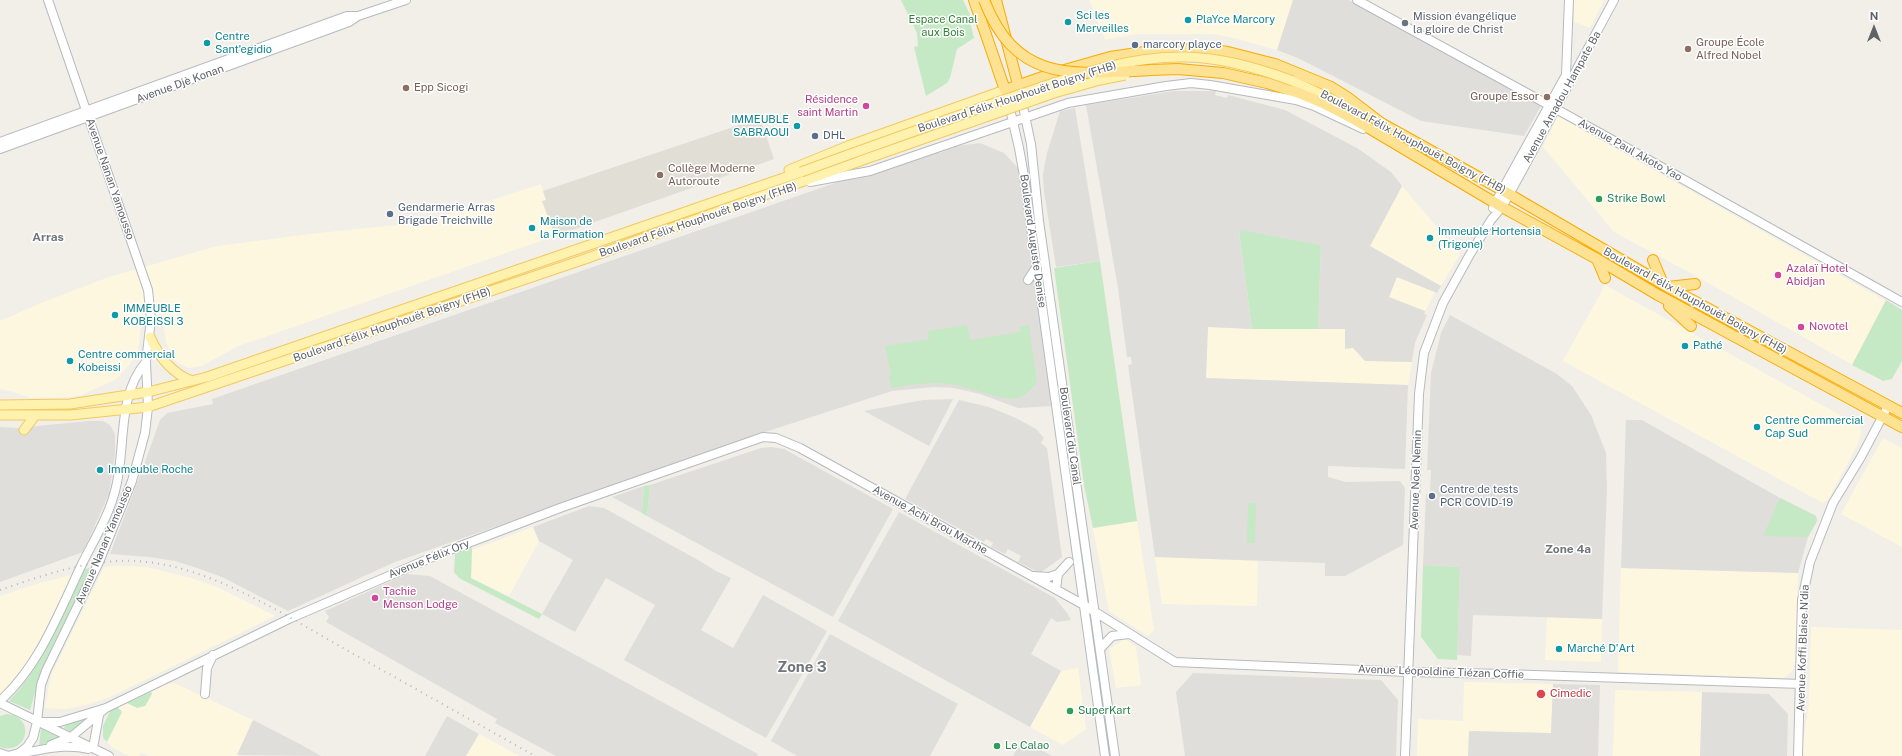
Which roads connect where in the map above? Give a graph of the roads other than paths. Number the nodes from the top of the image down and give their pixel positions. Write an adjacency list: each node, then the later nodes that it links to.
1 (48, 0): 13 (street, Avenue Nanan Yamousso)
2 (406, 0): 13 (street, Avenue Djè Konan)
3 (974, 0): 11 (highway, Boulevard Auguste Denise)
4 (984, 0): 9 (highway, bridge)
5 (996, 0): 10 (highway)
6 (1357, 0): 12 (street, Avenue Paul Akoto Yao)
7 (1569, 0): 12 (street, Avenue Amadou Hampate Ba)
8 (1614, 0): 12 (street, Avenue Amadou Hampate Ba)
9 (1151, 70): 18 (highway, Boulevard Félix Houphouët Boigny (FHB)); 20 (main road, bridge)
10 (1018, 85): 11 (highway, Boulevard Félix Houphouët Boigny (FHB)); 14 (street, Boulevard du Canal); 16 (highway, Boulevard Félix Houphouët Boigny (FHB))
11 (1005, 90): 15 (street, Boulevard Auguste Denise); 22 (main road, Boulevard Félix Houphouët Boigny (FHB))
12 (1553, 107): 21 (street, Avenue Amadou Hampate Ba); 32 (street, Avenue Paul Akoto Yao)
13 (88, 115): 17 (street, Avenue Djè Konan); 19 (street, Avenue Djè Konan); 34 (street, Avenue Nanan Yamousso)
14 (1026, 117): 15 (street, Boulevard Félix Houphouët Boigny (FHB)); 18 (street, Boulevard Félix Houphouët Boigny (FHB)); 56 (street, Boulevard du Canal)
15 (1013, 121): 20 (street, Boulevard Félix Houphouët Boigny (FHB)); 26 (street, Boulevard Auguste Denise)
16 (1381, 123): 21 (highway, Boulevard Félix Houphouët Boigny (FHB)); 22 (main road, Boulevard Félix Houphouët Boigny (FHB), bridge)
17 (0, 142)
18 (1396, 145): 23 (highway, Boulevard Félix Houphouët Boigny (FHB))
19 (0, 149)
20 (794, 185): 41 (main road, Boulevard Félix Houphouët Boigny (FHB))
21 (1505, 192): 23 (street, Avenue Noel Nemin); 30 (highway, Boulevard Félix Houphouët Boigny (FHB))
22 (726, 197): 36 (main road, Boulevard Félix Houphouët Boigny (FHB))
23 (1498, 205): 24 (highway, Boulevard Félix Houphouët Boigny (FHB)); 60 (street, Avenue Noel Nemin)
24 (1597, 259): 27 (highway); 31 (highway, Boulevard Félix Houphouët Boigny (FHB))
25 (1653, 260): 30 (highway)
26 (1037, 266): 28 (street); 50 (street, Boulevard Auguste Denise)
27 (1605, 278)
28 (1028, 280)
29 (1695, 284): 30 (highway)
30 (1666, 286): 40 (highway, Boulevard Félix Houphouët Boigny (FHB))
31 (1658, 295): 33 (highway); 46 (highway, Boulevard Félix Houphouët Boigny (FHB))
32 (1902, 302)
33 (1691, 326)
34 (150, 337): 35 (street, Avenue Nanan Yamousso); 36 (main road)
35 (146, 362): 37 (street, Avenue Nanan Yamousso); 38 (street, Avenue Nanan Yamousso)
36 (192, 380): 37 (main road, Boulevard Félix Houphouët Boigny (FHB))
37 (148, 392): 38 (main road, Boulevard Félix Houphouët Boigny (FHB)); 41 (street, Avenue Nanan Yamousso)
38 (129, 394): 39 (main road, Boulevard Félix Houphouët Boigny (FHB)); 42 (street, Avenue Nanan Yamousso)
39 (0, 405)
40 (1888, 406): 43 (highway, Boulevard Félix Houphouët Boigny (FHB)); 46 (street, Avenue Koffi Blaise N'dia)
41 (148, 407): 42 (main road, Boulevard Félix Houphouët Boigny (FHB)); 66 (street, Avenue Nanan Yamousso)
42 (126, 410): 45 (main road, Boulevard Félix Houphouët Boigny (FHB)); 63 (street, Avenue Nanan Yamousso)
43 (1902, 413)
44 (0, 415): 45 (main road, Boulevard Félix Houphouët Boigny (FHB))
45 (34, 416): 48 (main road)
46 (1882, 416): 47 (highway, Boulevard Félix Houphouët Boigny (FHB)); 61 (street, Avenue Koffi Blaise N'dia)
47 (1902, 427)
48 (24, 430)
49 (763, 437): 53 (street, Avenue Achi Brou Marthe); 59 (street, Avenue Félix Ory)
50 (1068, 488): 55 (street, Boulevard du Canal)
51 (1069, 562): 52 (street)
52 (1058, 574): 53 (street); 54 (street)
53 (1032, 576): 54 (street, Avenue Achi Brou Marthe)
54 (1056, 589): 55 (street, Avenue Achi Brou Marthe)
55 (1084, 605): 56 (street, Avenue Achi Brou Marthe); 73 (street, Boulevard du Canal)
56 (1095, 611): 57 (street, Avenue Léopoldine Tiézan Coffie); 58 (street, Boulevard du Canal)
57 (1129, 634): 58 (street); 60 (street, Avenue Léopoldine Tiézan Coffie)
58 (1100, 649): 74 (street, Boulevard du Canal)
59 (214, 654): 62 (street); 64 (street, Avenue Félix Ory)
60 (1408, 672): 61 (street, Avenue Léopoldine Tiézan Coffie); 75 (street, Avenue Noel Nemin)
61 (1801, 684): 76 (street, Avenue Koffi Blaise N'dia)
62 (206, 694)
63 (0, 702): 66 (street)
64 (106, 708): 65 (street, Avenue Félix Ory); 66 (street, Avenue Félix Ory)
65 (99, 715): 67 (street, Avenue Félix Ory); 69 (street)
66 (37, 722): 67 (street); 71 (street, Avenue Nanan Yamousso)
67 (71, 737): 68 (street, Avenue Félix Ory); 69 (street)
68 (43, 748): 71 (street); 72 (street)
69 (93, 748): 72 (street)
70 (0, 753): 71 (street)
71 (19, 753)
72 (108, 755)
73 (1105, 756)
74 (1115, 756)
75 (1405, 756)
76 (1798, 756)

